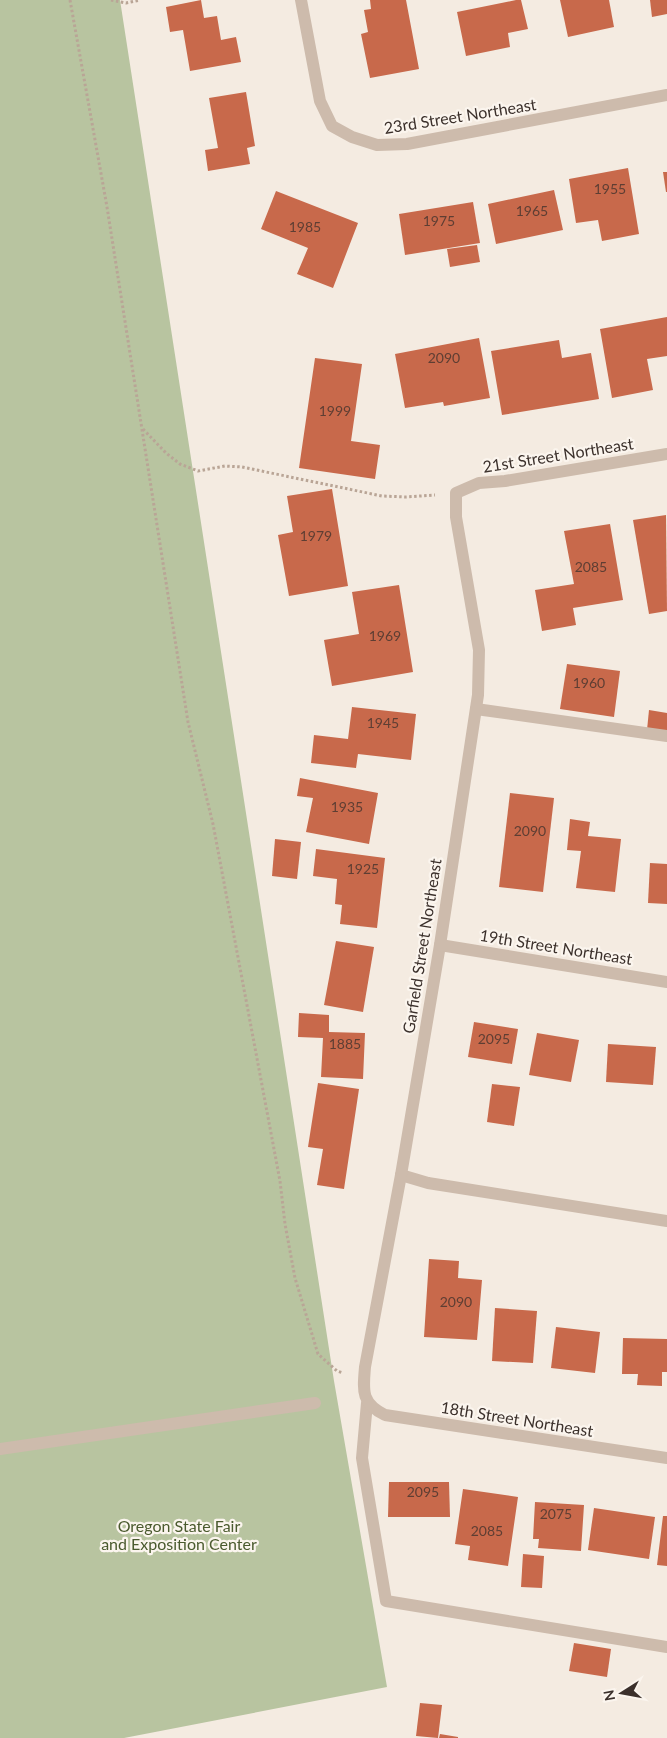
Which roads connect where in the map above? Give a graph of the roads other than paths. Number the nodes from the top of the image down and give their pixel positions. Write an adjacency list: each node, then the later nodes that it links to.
1 (300, 0): 2 (street, 23rd Street Northeast)
2 (667, 95)
3 (667, 454): 4 (street, 21st Street Northeast)
4 (456, 493): 5 (street, Garfield Street Northeast)
5 (476, 709): 6 (street); 7 (street, Garfield Street Northeast)
6 (667, 736)
7 (440, 945): 8 (street, 19th Street Northeast); 9 (street, Garfield Street Northeast)
8 (667, 982)
9 (401, 1175): 10 (street); 12 (street, Garfield Street Northeast)
10 (667, 1221)
11 (315, 1403): 13 (street)
12 (367, 1403): 14 (street, 18th Street Northeast); 15 (street, Garfield Street Northeast)
13 (0, 1449)
14 (667, 1458)
15 (667, 1647)

